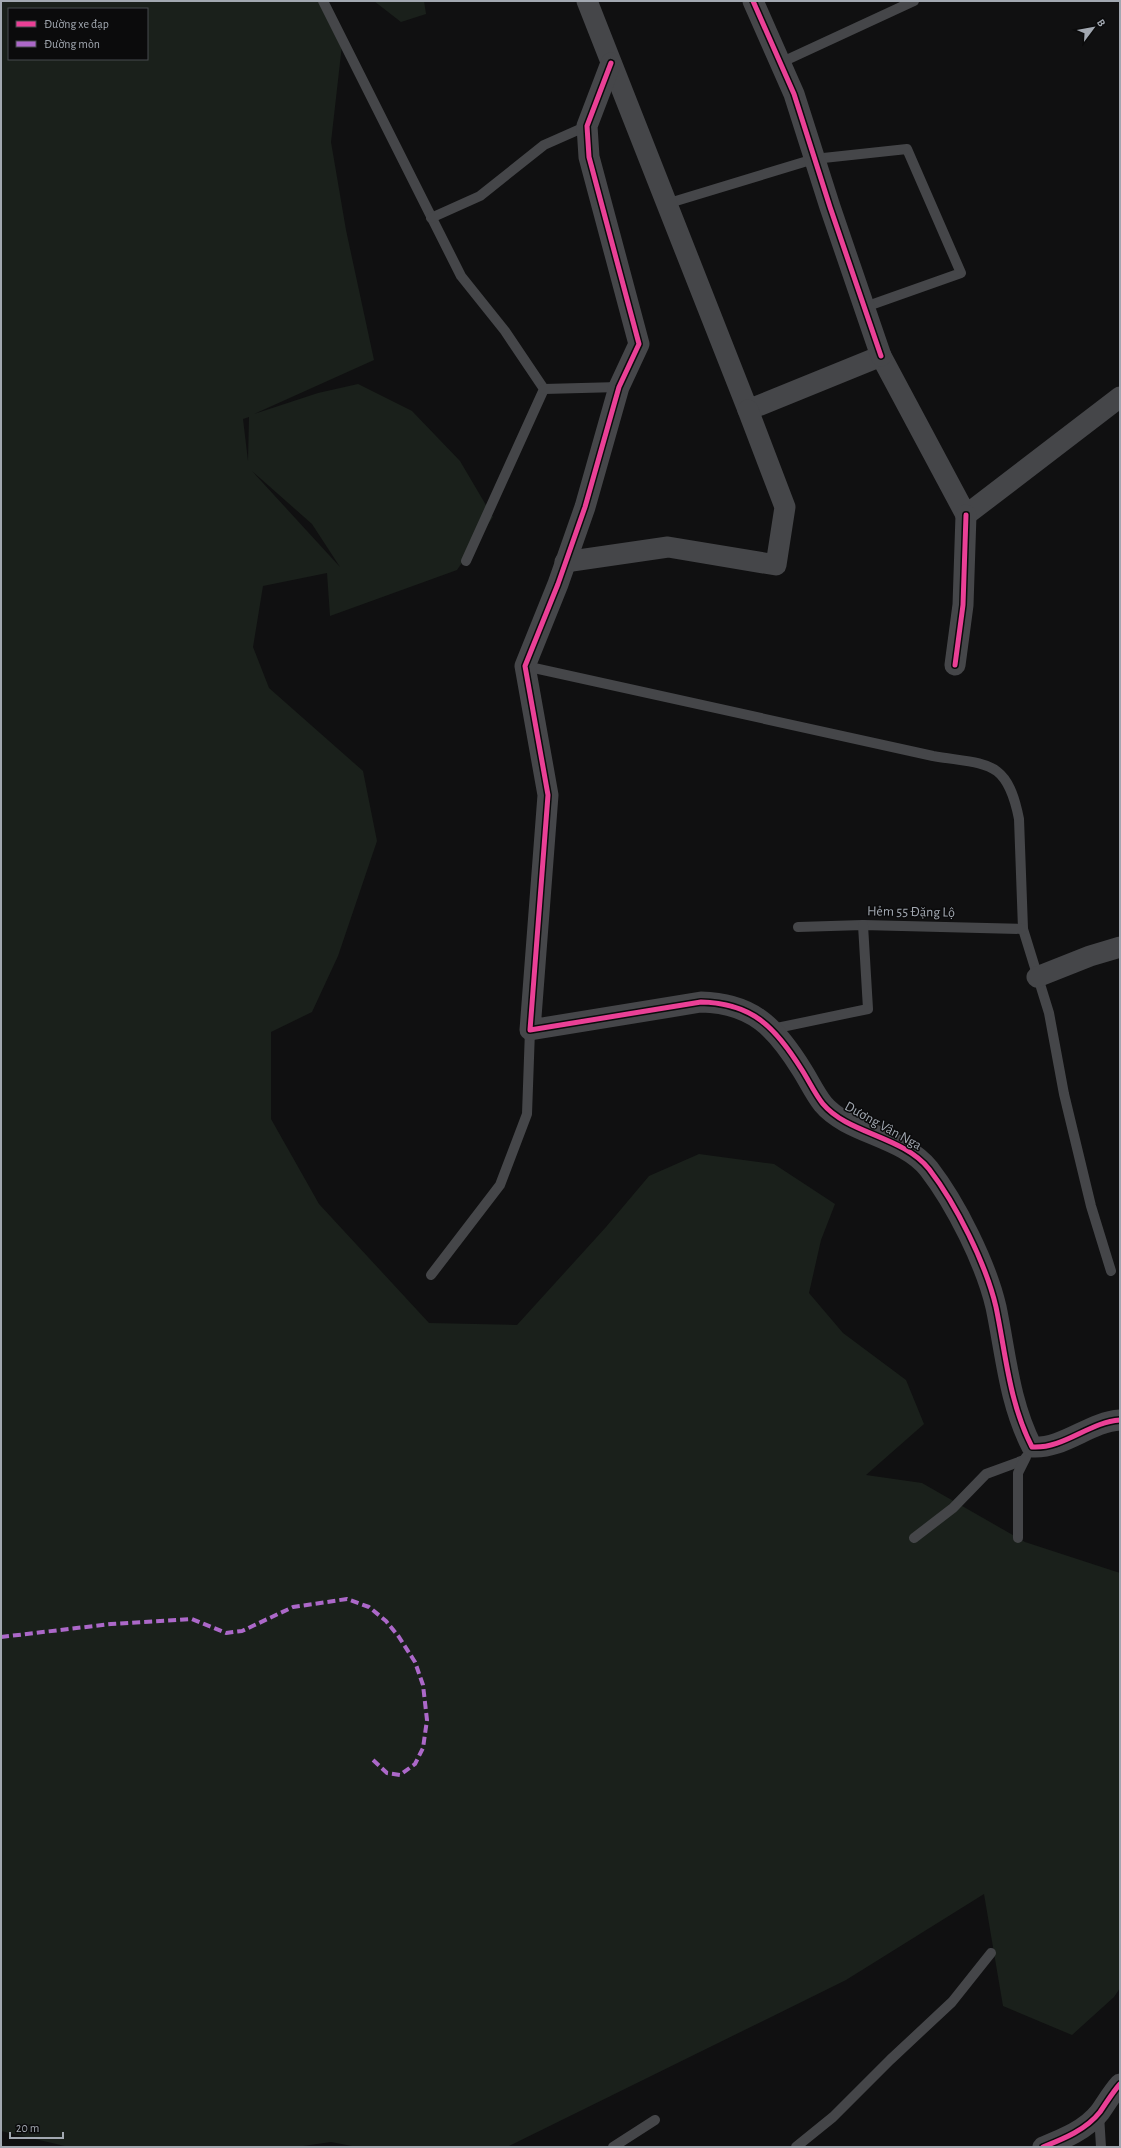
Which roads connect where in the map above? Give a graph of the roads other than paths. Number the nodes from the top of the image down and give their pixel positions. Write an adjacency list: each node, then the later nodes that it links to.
1 (323, 1): 10 (lane)
2 (587, 1): 5 (street)
3 (753, 1): 6 (street)
4 (914, 1): 6 (lane)
5 (611, 63): 7 (street); 9 (street)
6 (780, 63): 8 (street)
7 (587, 126): 10 (lane); 13 (street)
8 (814, 159): 9 (lane); 11 (street); 11 (lane)
9 (666, 204): 16 (street)
10 (432, 218): 14 (lane)
11 (865, 307): 12 (street)
12 (882, 356): 16 (street); 17 (street)
13 (619, 387): 14 (lane); 19 (street)
14 (544, 389): 18 (lane)
15 (1120, 397): 17 (street)
16 (748, 410): 19 (street)
17 (966, 515): 20 (street)
18 (466, 561)
19 (565, 562): 21 (street)
20 (954, 665)
21 (525, 666): 24 (lane); 28 (street)
22 (863, 925): 23 (lane, Hẻm 55 Đặng Lộ); 24 (lane, Hẻm 55 Đặng Lộ); 27 (lane)
23 (798, 927)
24 (1023, 929): 26 (lane)
25 (1120, 947): 26 (street)
26 (1037, 977): 29 (lane)
27 (772, 1029): 28 (street, Dương Vân Nga); 32 (street, Dương Vân Nga)
28 (530, 1030): 30 (lane)
29 (1111, 1271)
30 (431, 1275)
31 (1120, 1420): 32 (street)
32 (1028, 1453): 33 (lane); 34 (lane)
33 (914, 1538)
34 (1018, 1538)
35 (991, 1953): 40 (lane)
36 (1120, 2084): 37 (street)
37 (1099, 2113): 41 (street); 42 (lane)
38 (655, 2120): 39 (lane)
39 (613, 2147)
40 (796, 2147)
41 (1043, 2147)
42 (1101, 2147)

